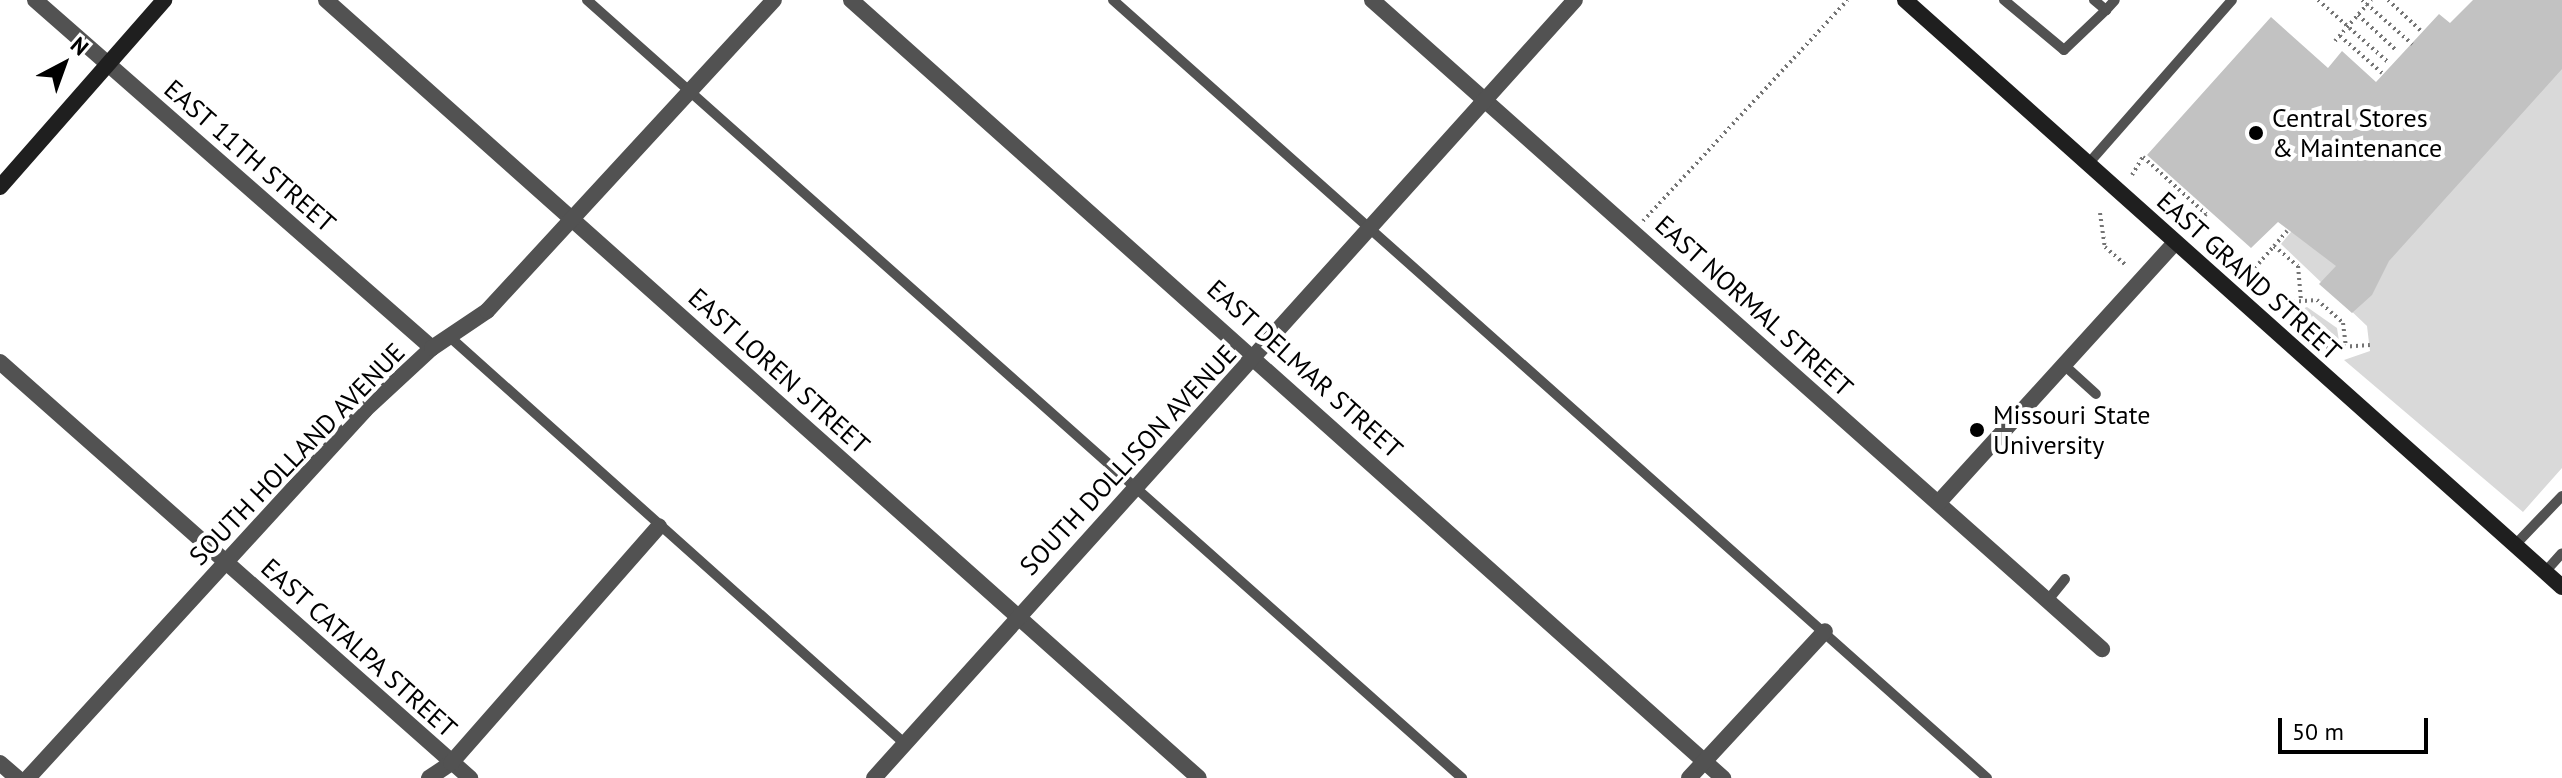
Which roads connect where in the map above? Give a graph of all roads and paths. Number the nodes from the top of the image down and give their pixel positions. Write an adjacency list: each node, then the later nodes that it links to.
1 (35, 0): 28 (street, EAST 11TH STREET)
2 (164, 0): 28 (main road)
3 (326, 0): 37 (street, EAST LOREN STREET)
4 (587, 0): 31 (lane)
5 (774, 0): 31 (street, SOUTH HOLLAND AVENUE)
6 (851, 0): 53 (street, EAST DELMAR STREET)
7 (1113, 0): 38 (lane)
8 (1372, 0): 32 (street, EAST NORMAL STREET)
9 (1575, 0): 32 (street, SOUTH DOLLISON AVENUE)
10 (1848, 0): 40 (path)
11 (1905, 0): 33 (main road, EAST GRAND STREET)
12 (2004, 0): 20 (lane)
13 (2094, 0): 20 (lane)
14 (2115, 0): 20 (lane)
15 (2232, 0): 33 (lane)
16 (2318, 0): 22 (path)
17 (2362, 0): 19 (path)
18 (2388, 0): 23 (path)
19 (2369, 2): 21 (path); 26 (path)
20 (2106, 10)
21 (2358, 15): 22 (path); 27 (path)
22 (2347, 26): 24 (path); 29 (path)
23 (2421, 31)
24 (2340, 36): 25 (path); 30 (path)
25 (2335, 41)
26 (2412, 44)
27 (2397, 51)
28 (107, 63): 35 (main road); 50 (street, EAST 11TH STREET)
29 (2389, 63)
30 (2382, 73)
31 (691, 91): 37 (street, SOUTH HOLLAND AVENUE); 57 (lane)
32 (1486, 101): 38 (street, SOUTH DOLLISON AVENUE); 40 (street, EAST NORMAL STREET)
33 (2088, 164): 42 (main road, EAST GRAND STREET)
34 (2132, 175): 39 (path)
35 (0, 187)
36 (2100, 213): 44 (path)
37 (574, 219): 48 (street, SOUTH HOLLAND AVENUE); 68 (street, EAST LOREN STREET)
38 (1370, 229): 53 (street, SOUTH DOLLISON AVENUE); 69 (lane)
39 (2193, 229)
40 (1633, 231): 59 (street, EAST NORMAL STREET)
41 (2287, 231): 43 (path)
42 (2175, 243): 55 (street); 61 (main road, EAST GRAND STREET)
43 (2274, 246): 45 (path); 46 (path)
44 (2126, 265)
45 (2247, 277)
46 (2301, 301): 47 (path); 52 (path)
47 (2275, 303)
48 (452, 339): 50 (street, SOUTH HOLLAND AVENUE); 60 (lane)
49 (2370, 345): 52 (path)
50 (432, 348): 63 (street, SOUTH HOLLAND AVENUE)
51 (2326, 348): 52 (path)
52 (2346, 348)
53 (1256, 357): 57 (street, SOUTH DOLLISON AVENUE); 72 (street, EAST DELMAR STREET)
54 (0, 362): 63 (street, EAST CATALPA STREET)
55 (2064, 365): 56 (lane); 59 (street)
56 (2096, 394)
57 (1137, 486): 68 (street, SOUTH DOLLISON AVENUE); 81 (lane)
58 (2562, 496): 61 (lane)
59 (1939, 502): 67 (street, EAST NORMAL STREET)
60 (659, 526): 71 (lane); 74 (street)
61 (2515, 545): 64 (main road, EAST GRAND STREET)
62 (2562, 553): 64 (lane)
63 (227, 561): 74 (street, EAST CATALPA STREET); 77 (street, SOUTH HOLLAND AVENUE)
64 (2545, 572): 66 (main road, EAST GRAND STREET)
65 (2065, 579): 67 (lane)
66 (2562, 587)
67 (2048, 600): 70 (street, EAST NORMAL STREET)
68 (1016, 617): 71 (street, SOUTH DOLLISON AVENUE); 80 (street, EAST LOREN STREET)
69 (1825, 631): 72 (street); 84 (lane)
70 (2102, 649)
71 (904, 743): 75 (street, SOUTH DOLLISON AVENUE)
72 (1704, 761): 82 (street); 83 (street, EAST DELMAR STREET)
73 (0, 763): 76 (street)
74 (451, 763): 78 (street); 79 (street, EAST CATALPA STREET)
75 (873, 776)
76 (17, 778)
77 (28, 778)
78 (429, 778)
79 (470, 778)
80 (1199, 778)
81 (1462, 778)
82 (1689, 778)
83 (1723, 778)
84 (1987, 778)

